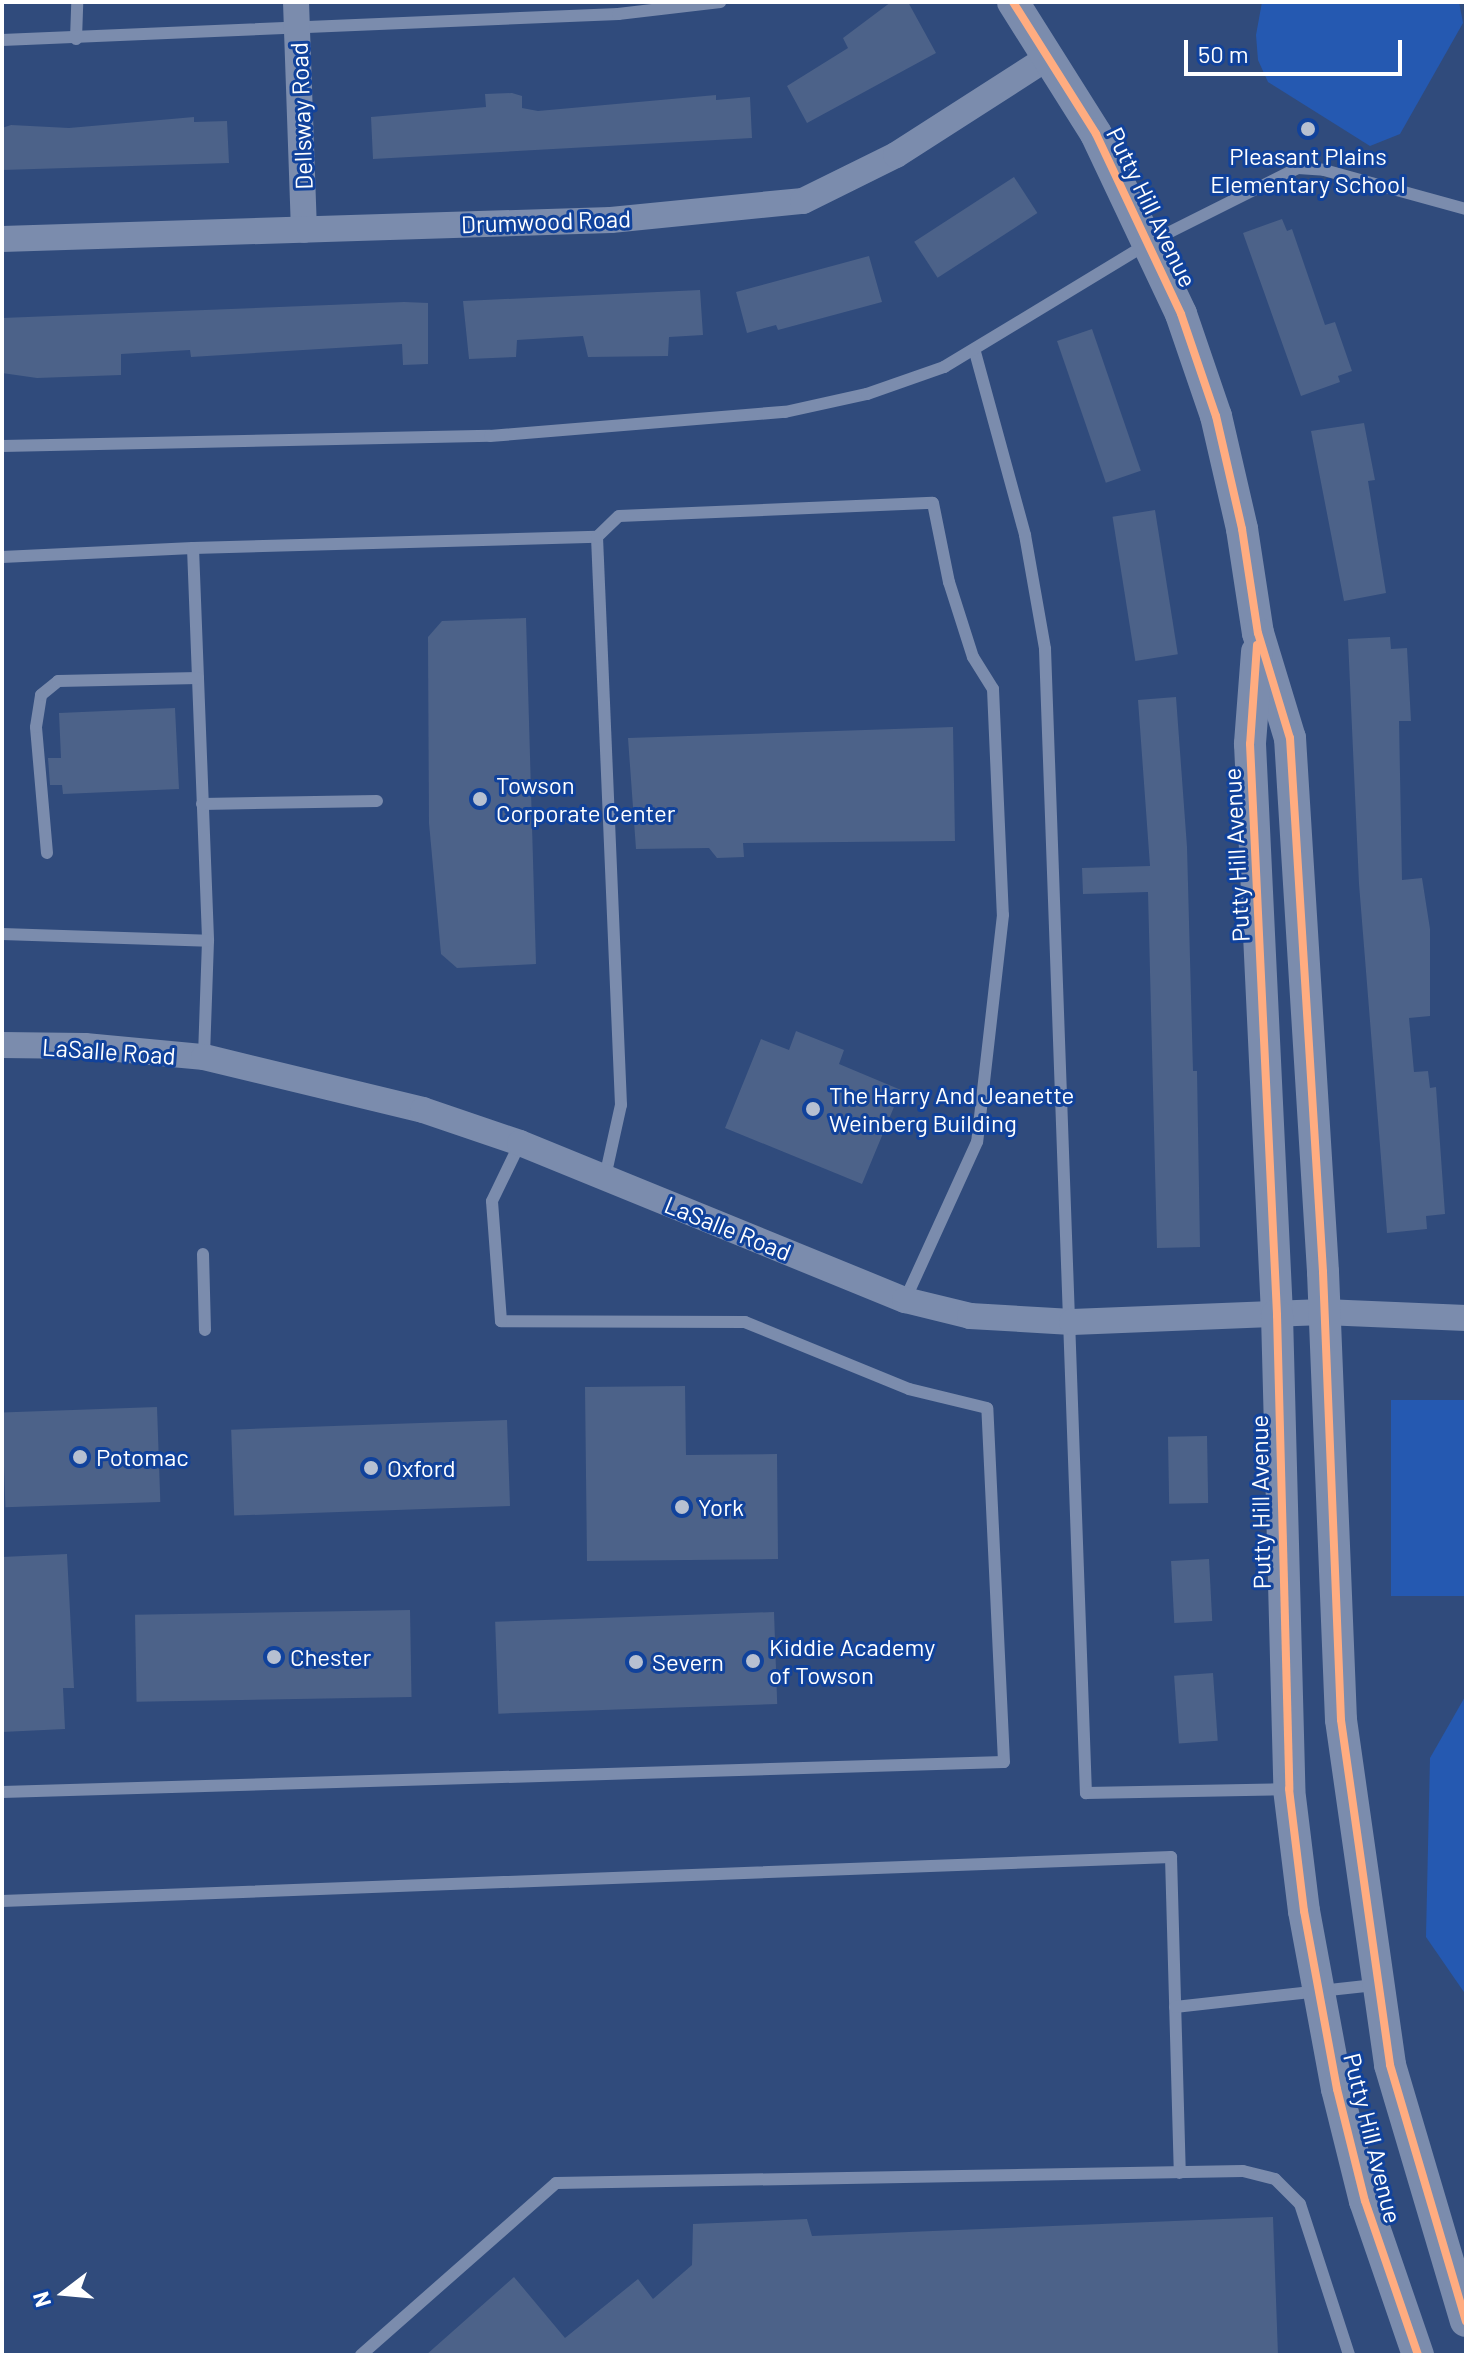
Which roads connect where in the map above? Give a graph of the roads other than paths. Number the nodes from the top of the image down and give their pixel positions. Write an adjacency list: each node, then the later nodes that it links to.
1 (77, 2): 6 (lane)
2 (720, 2): 4 (lane)
3 (1013, 2): 8 (street, Putty Hill Avenue)
4 (618, 8): 5 (lane)
5 (297, 14): 6 (lane); 10 (street, Dellsway Road)
6 (76, 39): 7 (lane)
7 (2, 40)
8 (1050, 56): 10 (street, Drumwood Road); 12 (street, Putty Hill Avenue)
9 (1466, 209): 12 (lane)
10 (304, 230): 11 (street, Drumwood Road)
11 (2, 239)
12 (1150, 242): 13 (lane); 18 (street, Putty Hill Avenue)
13 (975, 352): 14 (lane); 34 (lane)
14 (2, 446)
15 (597, 537): 16 (lane); 28 (lane); 30 (lane)
16 (193, 548): 17 (lane); 19 (lane)
17 (2, 557)
18 (1258, 633): 31 (street, Putty Hill Avenue); 32 (street, Putty Hill Avenue)
19 (198, 678): 21 (lane); 22 (lane)
20 (377, 801): 21 (lane)
21 (202, 804): 24 (lane)
22 (47, 853)
23 (2, 934): 24 (lane)
24 (208, 941): 26 (lane)
25 (2, 1045): 26 (street, LaSalle Road)
26 (204, 1057): 27 (street, LaSalle Road)
27 (520, 1143): 28 (street, LaSalle Road); 37 (lane)
28 (605, 1177): 30 (street, LaSalle Road)
29 (203, 1254): 35 (lane)
30 (905, 1300): 34 (street, LaSalle Road)
31 (1324, 1312): 32 (street, LaSalle Road); 33 (street, LaSalle Road); 39 (street, Putty Hill Avenue)
32 (1277, 1315): 34 (street, LaSalle Road); 36 (street, Putty Hill Avenue)
33 (1466, 1318)
34 (1072, 1322): 36 (lane)
35 (205, 1330)
36 (1289, 1789): 40 (street, Putty Hill Avenue)
37 (2, 1792)
38 (2, 1901): 41 (lane)
39 (1375, 1985): 40 (lane); 43 (street, Putty Hill Avenue)
40 (1318, 1991): 41 (lane); 46 (street, Putty Hill Avenue)
41 (1175, 2007): 42 (lane)
42 (1180, 2173): 44 (lane); 45 (lane)
43 (1466, 2321)
44 (361, 2355)
45 (1349, 2355)
46 (1418, 2355)

